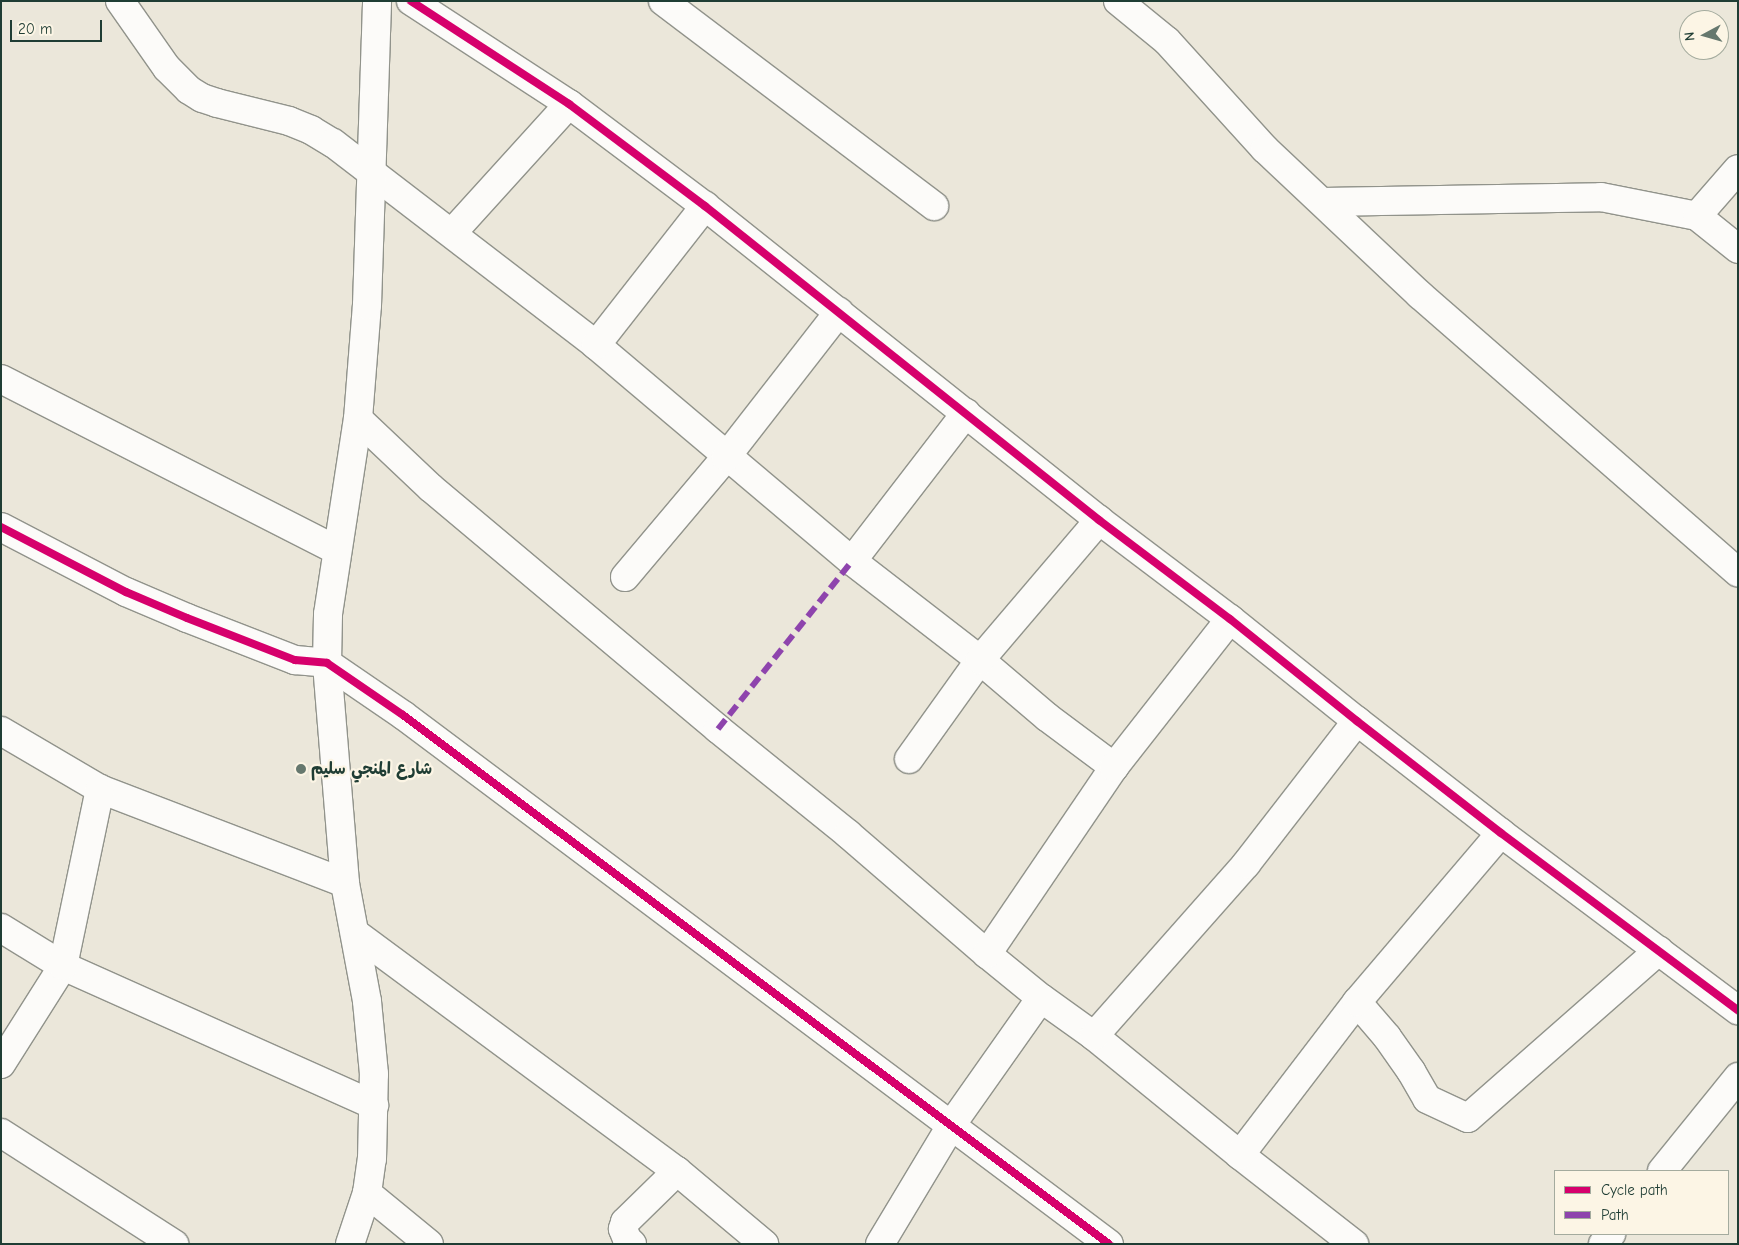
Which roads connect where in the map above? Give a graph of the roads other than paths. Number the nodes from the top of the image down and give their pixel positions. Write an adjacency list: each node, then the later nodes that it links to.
1 (120, 1): 8 (street)
2 (377, 1): 8 (street)
3 (411, 1): 6 (street)
4 (663, 1): 11 (street)
5 (1118, 1): 9 (street)
6 (569, 104): 10 (street); 13 (street)
7 (1738, 169): 12 (street)
8 (372, 172): 13 (street); 19 (street)
9 (1323, 202): 12 (street); 25 (street)
10 (705, 206): 15 (street); 16 (street)
11 (934, 206)
12 (1697, 216): 14 (street)
13 (452, 233): 16 (street)
14 (1738, 249)
15 (838, 312): 18 (street); 20 (street)
16 (596, 345): 20 (street)
17 (1, 379): 23 (street)
18 (966, 412): 21 (street); 24 (street)
19 (358, 419): 23 (street); 40 (street)
20 (726, 457): 24 (street); 26 (street)
21 (1099, 520): 27 (street); 28 (street)
22 (1, 527): 29 (street)
23 (337, 550): 29 (street)
24 (852, 561): 28 (street)
25 (1738, 572)
26 (625, 577)
27 (1230, 620): 30 (street); 33 (street)
28 (980, 660): 32 (street); 33 (street)
29 (327, 663): 36 (street); 49 (street)
30 (1357, 722): 35 (street); 45 (street)
31 (1, 731): 34 (street)
32 (909, 759)
33 (1114, 767): 40 (street)
34 (100, 790): 36 (street); 41 (street)
35 (1501, 833): 39 (street); 43 (street)
36 (345, 883): 38 (street)
37 (1, 928): 41 (street)
38 (355, 933): 48 (street); 53 (street)
39 (1659, 950): 43 (street); 44 (street)
40 (987, 954): 42 (street)
41 (63, 966): 46 (street); 48 (street)
42 (1041, 998): 45 (street); 49 (street)
43 (1357, 1002): 51 (street)
44 (1738, 1010)
45 (1094, 1036): 51 (street)
46 (1, 1064)
47 (1738, 1077): 52 (street)
48 (374, 1105): 54 (street)
49 (952, 1124): 60 (street); 61 (street)
50 (1, 1133): 55 (street)
51 (1240, 1155): 62 (street)
52 (1663, 1170)
53 (677, 1171): 58 (street); 59 (street)
54 (367, 1193): 56 (street); 57 (street)
55 (174, 1244)
56 (350, 1244)
57 (429, 1244)
58 (632, 1244)
59 (764, 1244)
60 (880, 1244)
61 (1109, 1244)
62 (1354, 1244)

